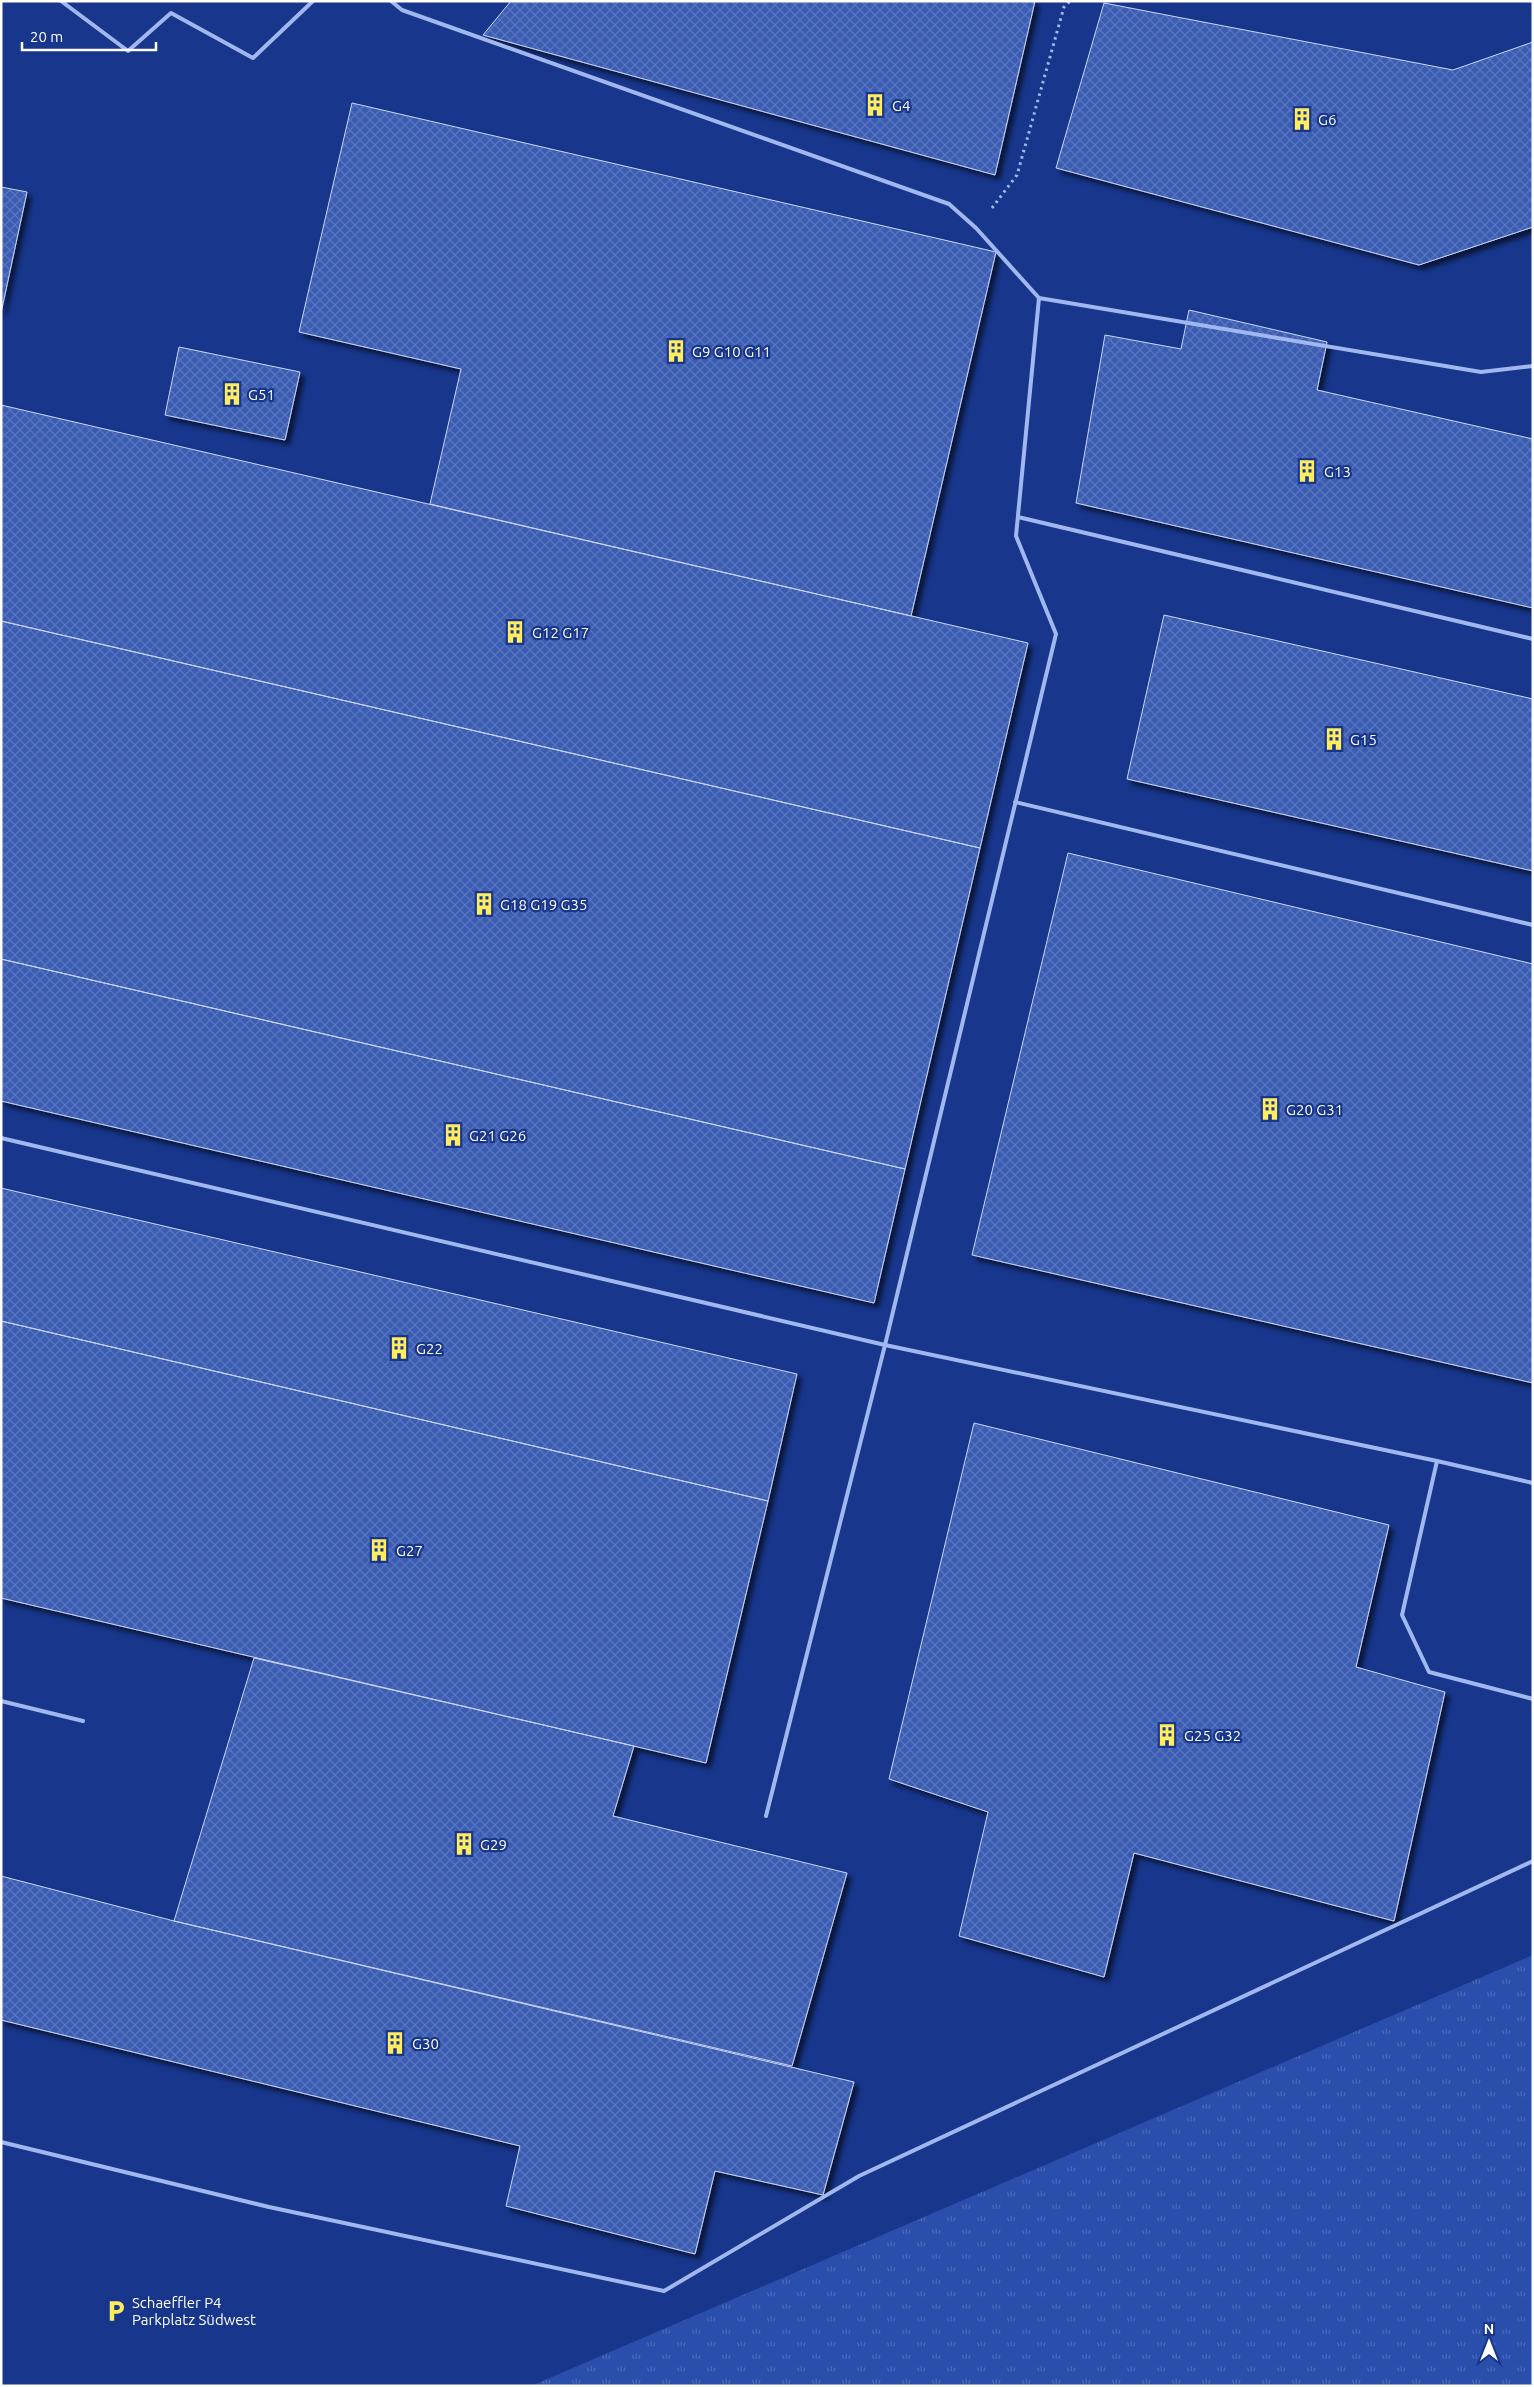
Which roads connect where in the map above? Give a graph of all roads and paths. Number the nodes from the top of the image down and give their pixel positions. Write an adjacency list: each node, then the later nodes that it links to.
1 (62, 1): 2 (lane)
2 (313, 1)
3 (391, 1): 5 (lane)
4 (1070, 1): 5 (path)
5 (976, 228): 6 (lane)
6 (1039, 298): 7 (lane); 8 (lane)
7 (1533, 366)
8 (1018, 517): 9 (lane); 10 (lane)
9 (1533, 639)
10 (1016, 802): 11 (lane); 13 (lane)
11 (1533, 924)
12 (1, 1138): 13 (lane)
13 (885, 1345): 14 (lane); 19 (lane)
14 (1437, 1460): 15 (lane); 16 (lane)
15 (1533, 1483)
16 (1533, 1699)
17 (1, 1701): 18 (lane)
18 (83, 1721)
19 (766, 1816)
20 (1533, 1861): 21 (lane)
21 (1, 2142)

